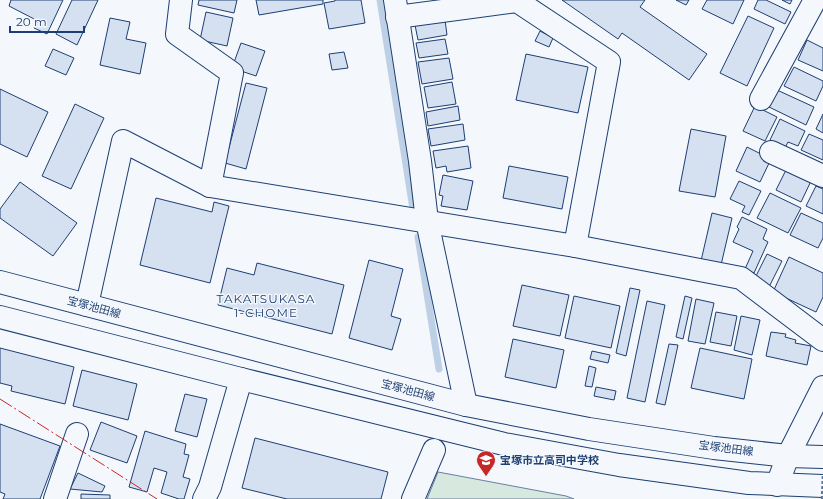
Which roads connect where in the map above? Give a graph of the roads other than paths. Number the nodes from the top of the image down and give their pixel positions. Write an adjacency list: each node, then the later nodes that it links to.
1 (181, 0): 7 (street)
2 (815, 0): 4 (street)
3 (396, 8): 8 (street); 9 (street)
4 (761, 100)
5 (771, 152): 6 (street)
6 (823, 176)
7 (210, 186): 8 (street); 11 (street)
8 (427, 221): 9 (street); 16 (street)
9 (575, 246): 13 (street)
10 (0, 282): 11 (street, 宝塚池田線)
11 (87, 305): 16 (street, 宝塚池田線)
12 (0, 317): 14 (street)
13 (823, 340)
14 (240, 379): 21 (street); 24 (street)
15 (823, 387): 19 (street)
16 (466, 405): 19 (street, 宝塚池田線)
17 (77, 434): 23 (street)
18 (434, 450): 25 (street)
19 (788, 456): 20 (street, 宝塚池田線); 21 (street)
20 (823, 457)
21 (777, 485): 22 (street)
22 (823, 486)
23 (55, 499)
24 (204, 499)
25 (413, 499)

